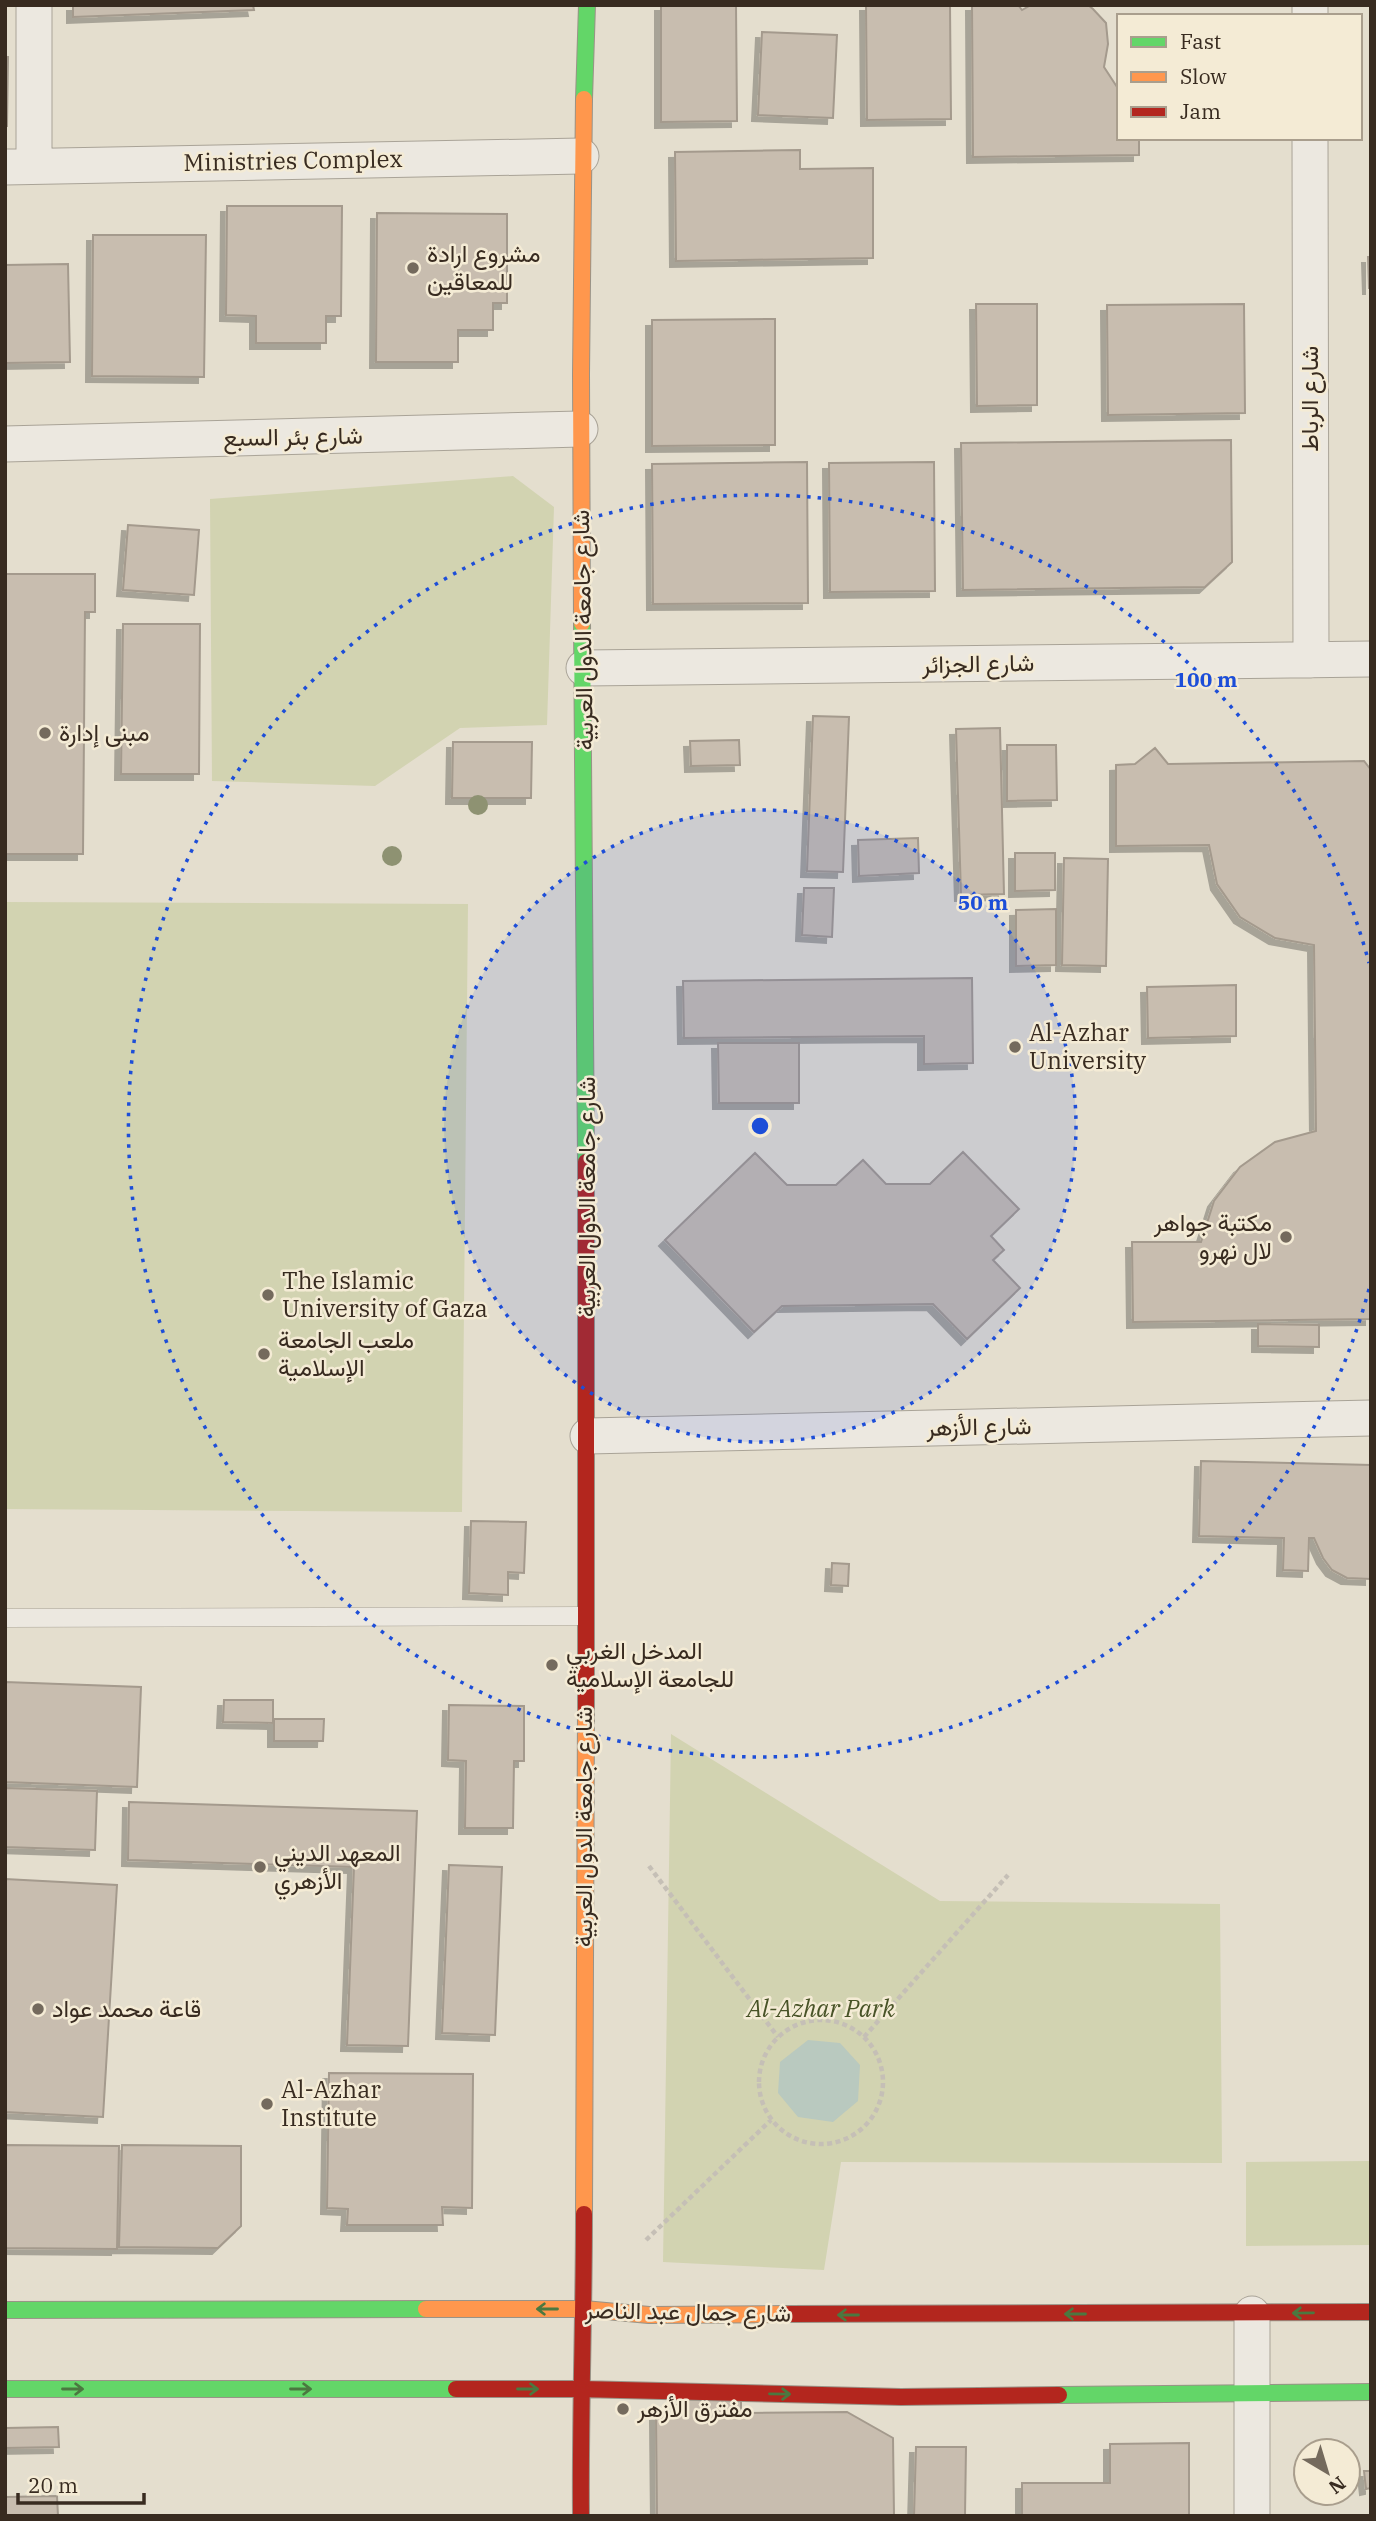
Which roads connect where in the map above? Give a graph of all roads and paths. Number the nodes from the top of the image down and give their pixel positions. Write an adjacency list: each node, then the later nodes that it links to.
1 (34, 5): 5 (street)
2 (587, 5): 4 (main road, شارع جامعة الدول العربية)
3 (1310, 140): 9 (street, شارع الرباط)
4 (581, 156): 5 (street, Ministries Complex); 6 (main road, شارع جامعة الدول العربية)
5 (20, 167)
6 (580, 429): 7 (street, شارع بئر السبع); 10 (main road, شارع جامعة الدول العربية)
7 (5, 444)
8 (1371, 659): 9 (street, شارع الجزائر)
9 (1311, 660): 10 (street, شارع الجزائر)
10 (584, 668): 12 (main road, شارع جامعة الدول العربية)
11 (1371, 1418): 12 (street, شارع الأزهر)
12 (587, 1436): 13 (main road, شارع جامعة الدول العربية)
13 (584, 1616): 14 (lane); 21 (main road, شارع جامعة الدول العربية)
14 (5, 1618)
15 (649, 1866): 18 (path)
16 (1008, 1875): 17 (path)
17 (863, 2036): 18 (path); 19 (path)
18 (778, 2038): 19 (path)
19 (771, 2120): 20 (path)
20 (646, 2240)
21 (584, 2309): 22 (main road, شارع جمال عبد الناصر, one-way to 22); 24 (main road, شارع جمال عبد الناصر, one-way to 21); 26 (main road, شارع جامعة الدول العربية)
22 (5, 2310)
23 (1371, 2312): 24 (main road, شارع جمال عبد الناصر, one-way to 24)
24 (1252, 2314): 27 (street)
25 (5, 2389): 26 (main road, one-way to 26)
26 (580, 2389): 27 (main road, one-way to 27); 29 (main road, شارع جامعة الدول العربية)
27 (1251, 2392): 28 (main road); 30 (street)
28 (1371, 2392)
29 (581, 2516)
30 (1252, 2516)

